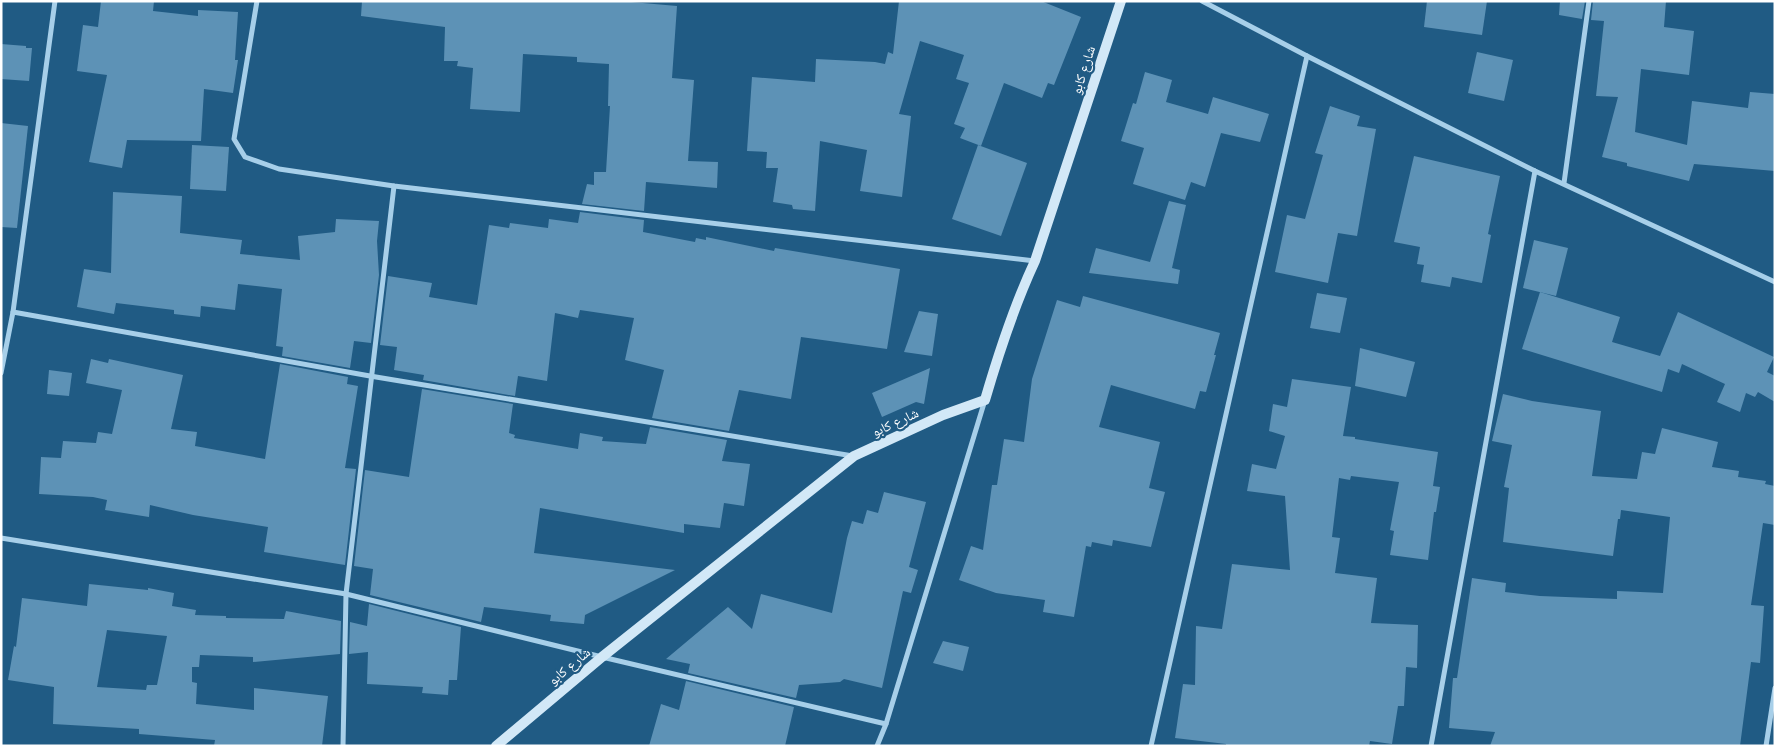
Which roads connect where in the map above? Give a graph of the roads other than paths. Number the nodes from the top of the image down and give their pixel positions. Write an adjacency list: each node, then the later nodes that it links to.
1 (55, 1): 12 (street)
2 (257, 1): 9 (street)
3 (1121, 1): 10 (street, شارع كابو)
4 (1202, 1): 6 (street)
5 (1589, 1): 8 (street)
6 (1306, 56): 7 (street); 25 (street)
7 (1535, 171): 8 (street); 26 (street)
8 (1564, 183): 11 (street)
9 (394, 186): 10 (street); 14 (street)
10 (1035, 261): 15 (street, شارع كابو)
11 (1775, 282)
12 (13, 312): 13 (street); 14 (street)
13 (1, 373)
14 (370, 376): 16 (street); 18 (street)
15 (985, 400): 16 (street, شارع كابو); 21 (street)
16 (854, 456): 19 (street, شارع كابو)
17 (1, 538): 18 (street)
18 (346, 594): 19 (street); 22 (street)
19 (602, 657): 21 (street); 23 (street, شارع كابو)
20 (1775, 688): 27 (street)
21 (886, 724): 24 (street)
22 (343, 746)
23 (496, 746)
24 (877, 746)
25 (1151, 746)
26 (1431, 746)
27 (1766, 746)

